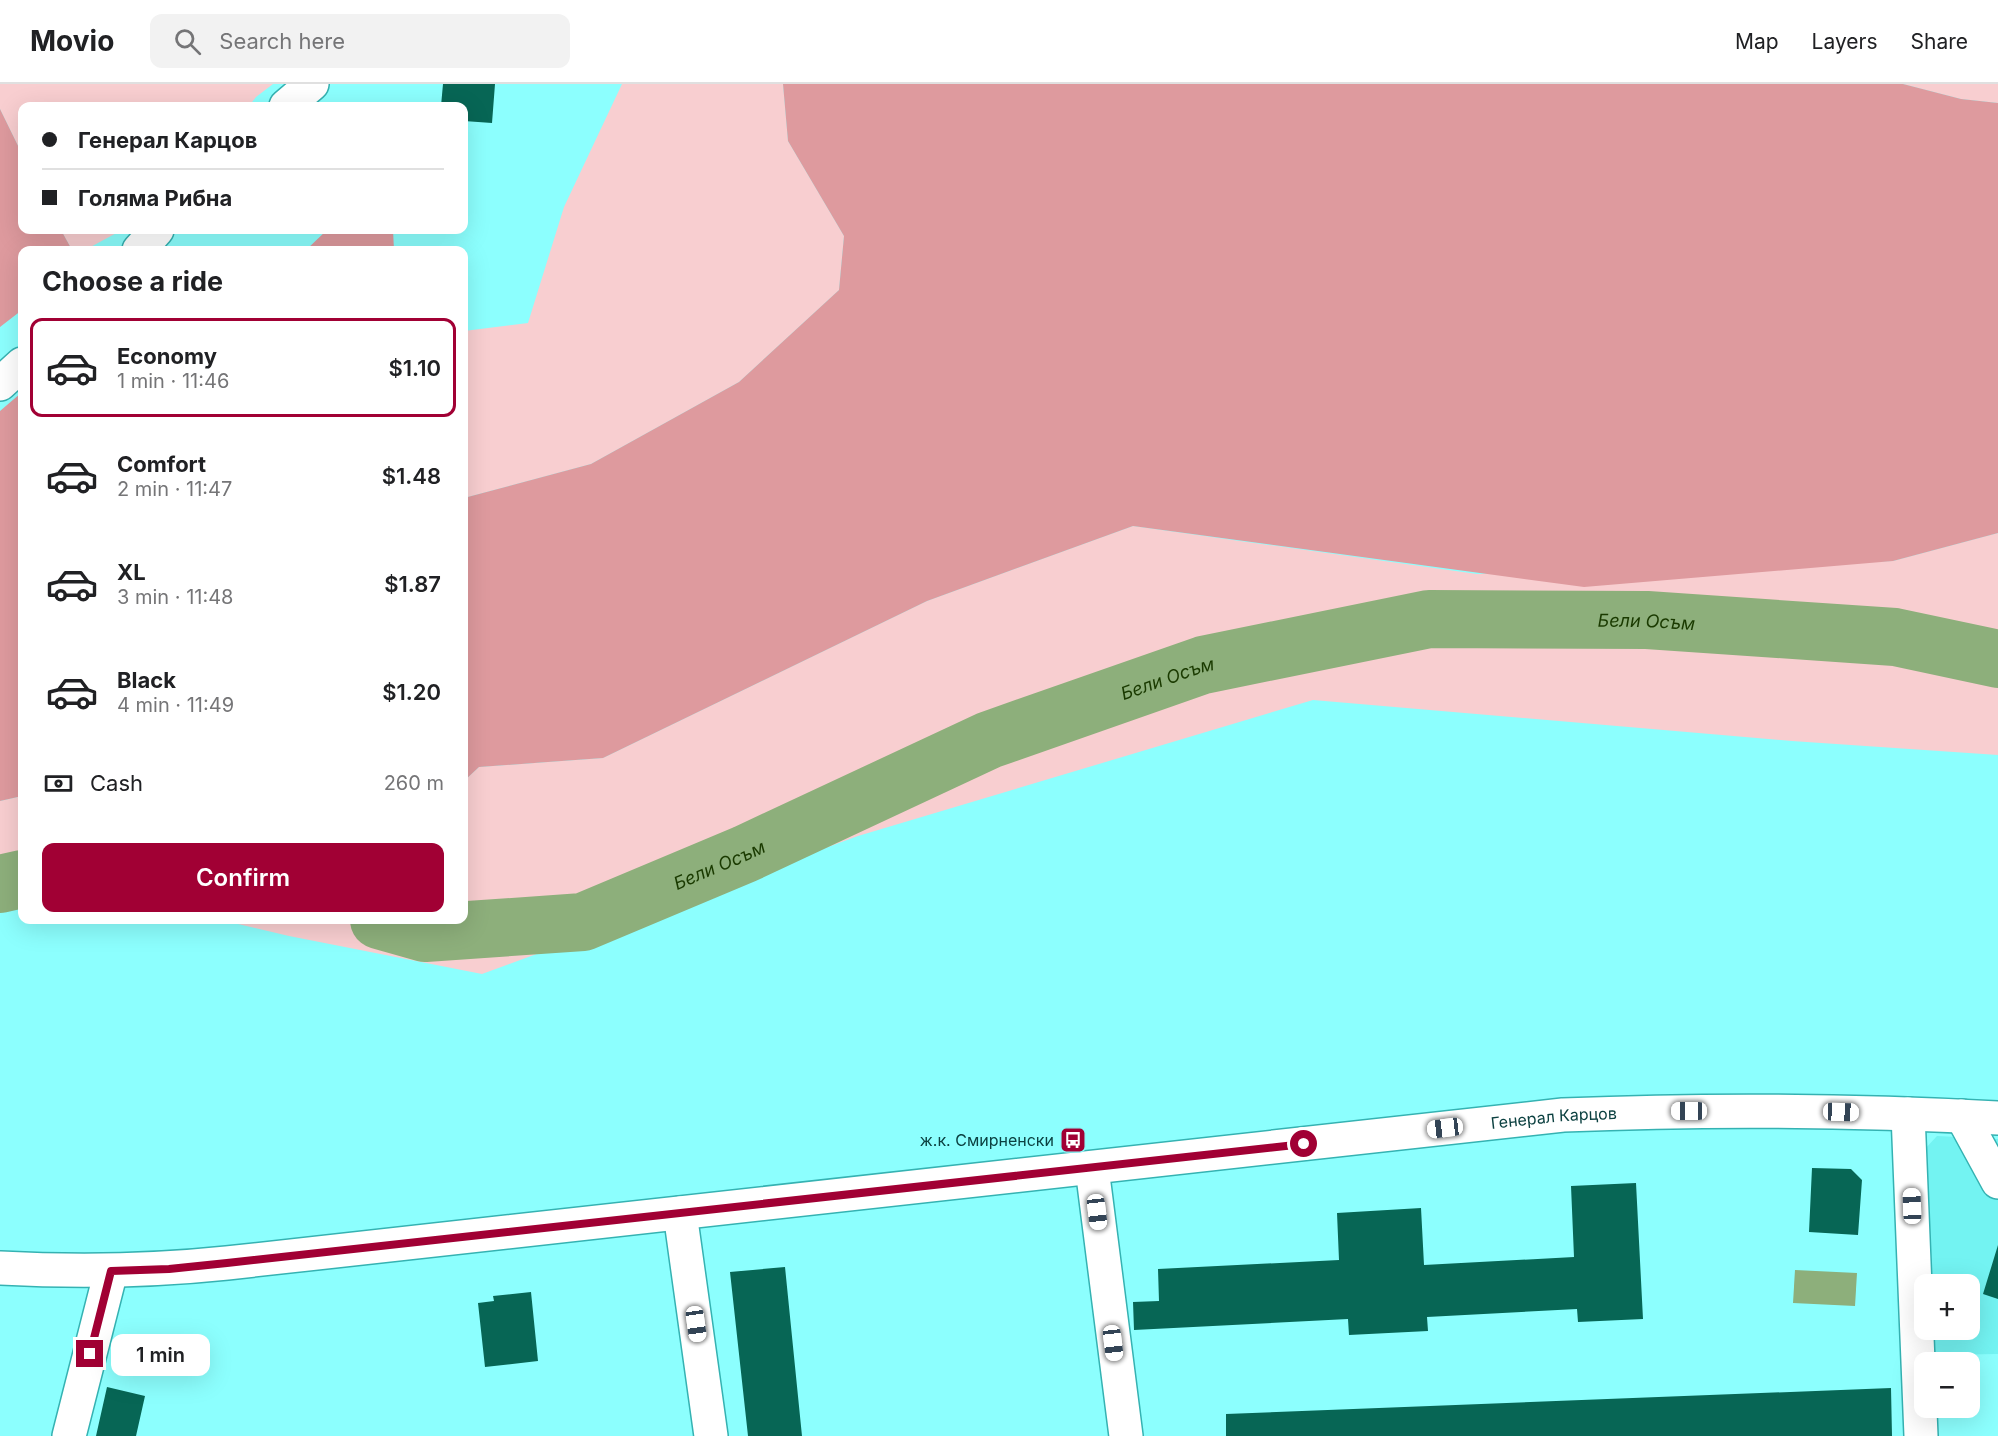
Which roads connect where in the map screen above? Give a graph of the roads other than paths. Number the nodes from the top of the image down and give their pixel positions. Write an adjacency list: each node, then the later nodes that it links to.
1 (312, 84): 2 (main road)
2 (291, 102)
3 (153, 234): 4 (main road)
4 (143, 246)
5 (18, 368): 6 (main road)
6 (0, 384)
7 (1908, 1114): 8 (main road, Генерал Карцов); 10 (main road, Генерал Карцов); 18 (main road)
8 (1962, 1116): 9 (main road, Генерал Карцов); 11 (main road)
9 (1998, 1118)
10 (1092, 1168): 12 (main road, Генерал Карцов); 17 (main road)
11 (1998, 1182)
12 (680, 1213): 14 (main road, Генерал Карцов); 16 (main road)
13 (0, 1268): 14 (main road, Генерал Карцов)
14 (111, 1271): 15 (main road)
15 (69, 1436)
16 (711, 1436)
17 (1126, 1436)
18 (1921, 1436)

